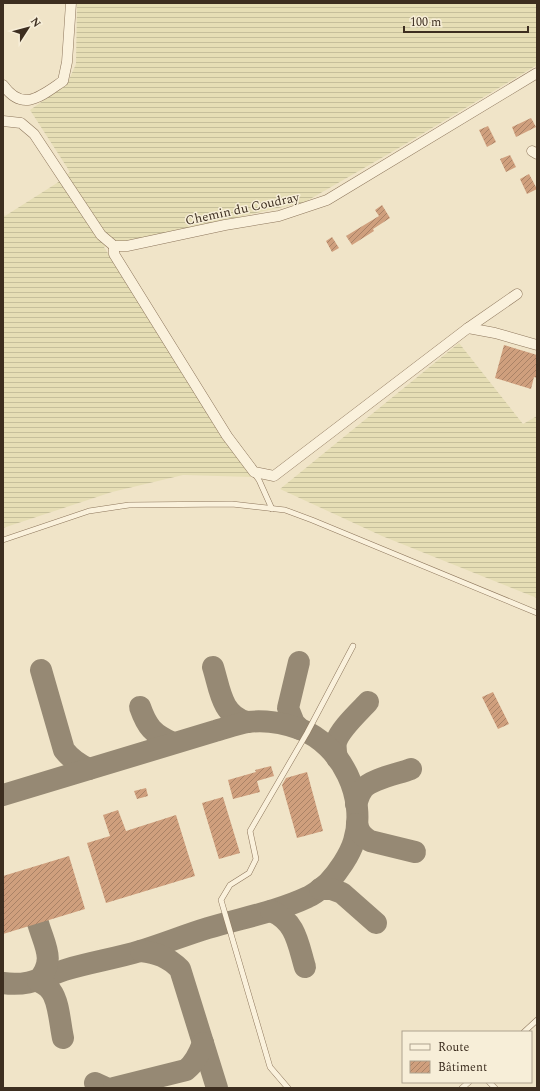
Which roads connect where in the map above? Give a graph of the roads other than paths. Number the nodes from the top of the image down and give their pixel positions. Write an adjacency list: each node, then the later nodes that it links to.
1 (71, 3): 3 (street)
2 (537, 73): 5 (street, Chemin du Coudray)
3 (3, 85)
4 (3, 121): 5 (street)
5 (114, 246): 9 (street)
6 (517, 294): 7 (street)
7 (468, 328): 8 (street); 9 (street)
8 (537, 345)
9 (254, 472): 10 (lane)
10 (272, 509): 11 (lane); 12 (lane)
11 (3, 540)
12 (537, 613)
13 (353, 646): 16 (lane)
14 (537, 1020): 15 (lane)
15 (525, 1031)
16 (288, 1088)

